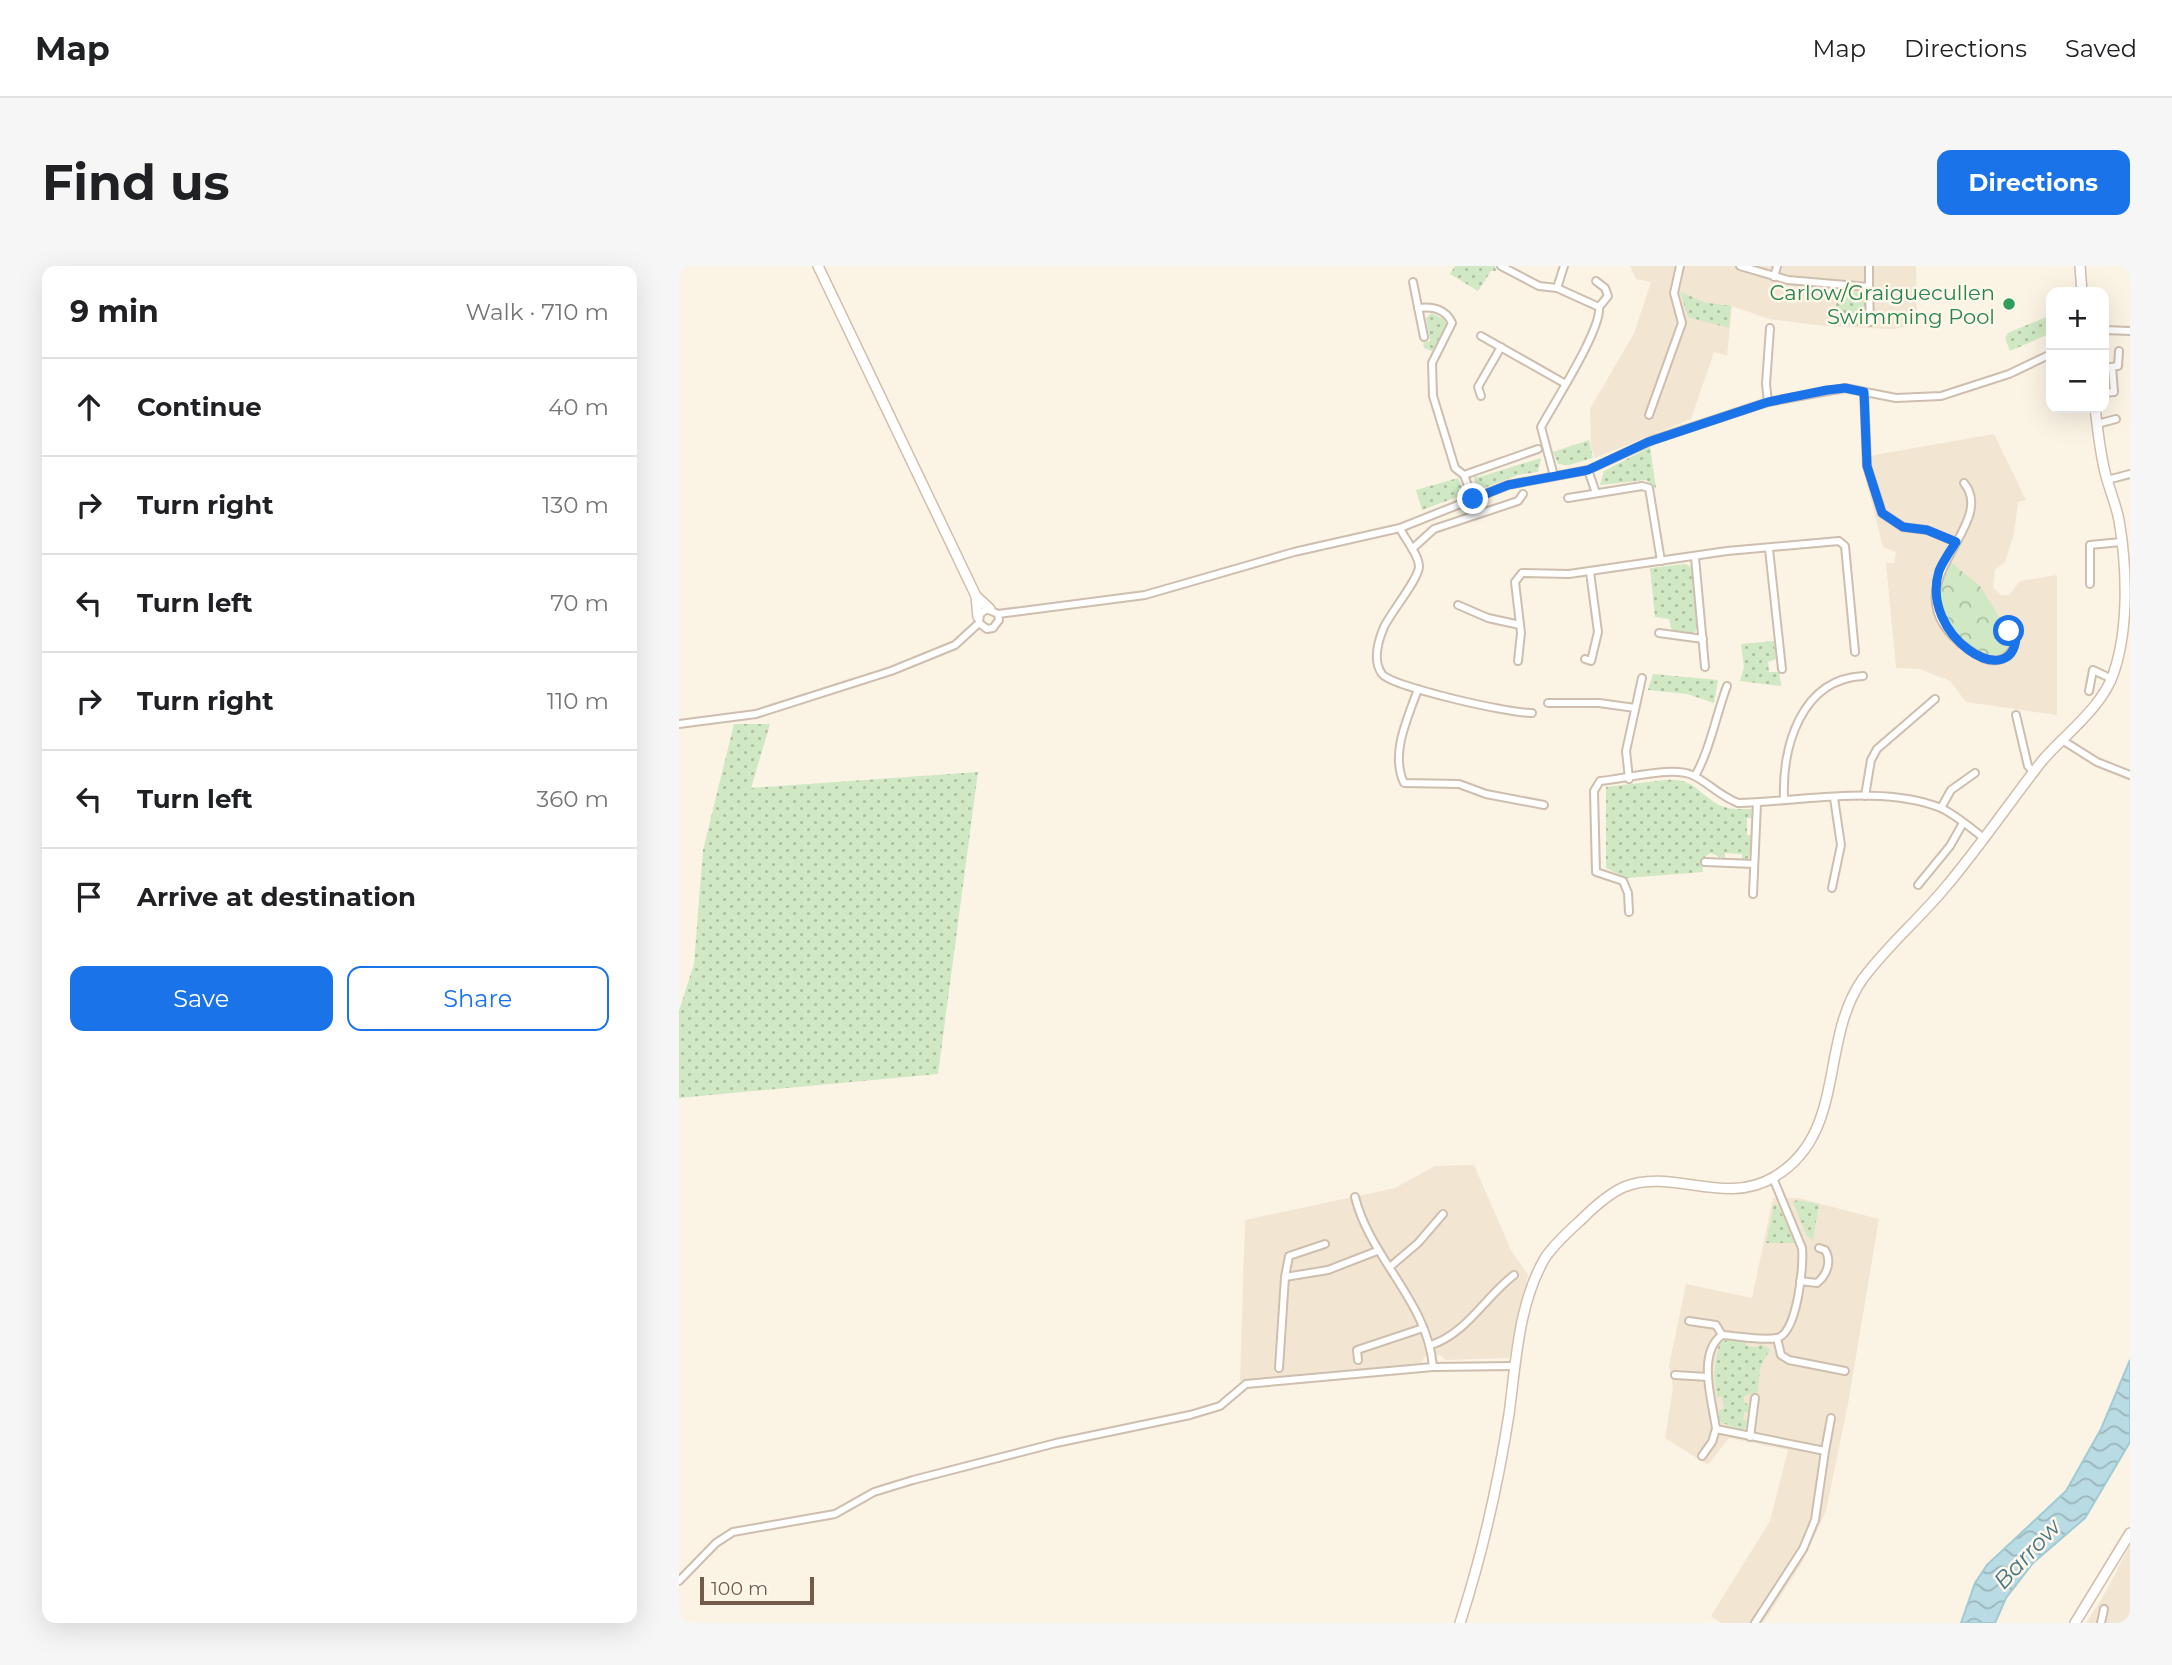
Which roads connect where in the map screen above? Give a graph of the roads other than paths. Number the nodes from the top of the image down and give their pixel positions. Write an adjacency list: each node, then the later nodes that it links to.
1 (818, 266): 57 (street)
2 (1501, 266): 14 (street)
3 (1565, 266): 14 (street)
4 (1680, 266): 34 (street)
5 (1739, 266): 9 (street)
6 (1777, 266): 9 (street)
7 (1869, 266): 12 (street)
8 (2080, 266): 13 (street)
9 (1775, 277): 12 (street)
10 (1597, 281): 16 (street)
11 (1413, 282): 15 (street)
12 (1870, 287): 17 (street)
13 (2082, 287)
14 (1557, 288): 16 (street)
15 (1418, 307): 22 (street); 40 (street)
16 (1599, 307): 28 (street)
17 (1870, 322)
18 (1770, 328): 32 (street)
19 (2109, 330): 20 (street)
20 (2130, 332)
21 (1481, 336): 23 (street)
22 (1424, 337)
23 (1501, 347): 28 (street); 31 (street)
24 (2119, 351): 27 (street)
25 (2046, 356): 29 (street)
26 (2109, 367): 27 (street)
27 (2112, 367): 30 (street)
28 (1564, 383): 41 (street)
29 (1864, 392): 32 (street); 49 (street)
30 (2109, 392)
31 (1482, 396)
32 (1768, 402): 38 (street)
33 (2096, 413): 36 (street)
34 (1649, 415)
35 (2116, 419): 36 (street)
36 (2097, 424): 42 (street)
37 (1538, 449): 40 (street)
38 (1588, 470): 41 (street); 44 (street)
39 (2130, 474): 42 (street)
40 (1464, 475): 47 (street)
41 (1554, 476): 47 (street)
42 (2107, 480): 50 (street)
43 (1964, 483): 49 (street)
44 (1597, 493): 46 (street); 54 (street)
45 (1523, 494): 51 (street)
46 (1568, 498)
47 (1473, 499): 48 (street)
48 (1400, 528): 51 (street); 59 (street)
49 (1956, 542): 63 (street)
50 (2121, 542): 56 (street); 60 (street)
51 (1412, 549): 75 (street)
52 (1769, 549): 53 (street); 66 (street); 70 (street)
53 (1695, 557): 54 (street); 65 (street)
54 (1661, 561): 55 (street)
55 (1590, 572): 62 (street); 67 (street)
56 (2091, 584)
57 (976, 596): 59 (street); 61 (street)
58 (1458, 605): 62 (street)
59 (994, 611): 61 (street); 61 (street)
60 (2127, 614): 73 (street)
61 (979, 620): 82 (street)
62 (1520, 625): 68 (street)
63 (2009, 631)
64 (1659, 633): 65 (street)
65 (1703, 639): 69 (street)
66 (1855, 652)
67 (1585, 659)
68 (1518, 661)
69 (1705, 667)
70 (1782, 669)
71 (1863, 676): 90 (street)
72 (1642, 678): 79 (street)
73 (2112, 679): 76 (street); 83 (street)
74 (1727, 686): 87 (street)
75 (1418, 689): 80 (street); 93 (street)
76 (2089, 691)
77 (1935, 699): 89 (street)
78 (1548, 704): 79 (street)
79 (1635, 708): 88 (street)
80 (1532, 713)
81 (2016, 715): 85 (street)
82 (679, 724)
83 (2062, 740): 85 (street); 86 (street)
84 (1975, 773): 94 (street)
85 (2034, 773): 96 (street)
86 (2130, 775)
87 (1695, 776): 88 (street); 92 (street)
88 (1629, 779): 102 (street)
89 (1865, 796): 91 (street); 94 (street)
90 (1784, 798): 91 (street); 92 (street)
91 (1834, 798): 100 (street)
92 (1757, 803): 98 (street)
93 (1544, 805)
94 (1941, 808): 95 (street)
95 (1963, 823): 96 (street); 99 (street)
96 (1985, 839): 103 (street)
97 (1705, 862): 98 (street)
98 (1754, 864): 101 (street)
99 (1919, 885)
100 (1832, 888)
101 (1753, 894)
102 (1629, 912)
103 (1773, 1178): 112 (street); 119 (street)
104 (1355, 1197): 108 (street)
105 (1443, 1214): 109 (street)
106 (1325, 1244): 111 (street)
107 (1819, 1248): 112 (street)
108 (1377, 1251): 109 (street); 111 (street)
109 (1391, 1266): 114 (street)
110 (1514, 1275): 117 (street)
111 (1285, 1277): 121 (street)
112 (1800, 1281): 116 (street)
113 (1689, 1321): 115 (street)
114 (1423, 1328): 117 (street); 118 (street)
115 (1723, 1335): 116 (street); 124 (street)
116 (1777, 1338): 122 (street)
117 (1431, 1345): 120 (street)
118 (1358, 1360)
119 (1514, 1366): 120 (street); 134 (street)
120 (1433, 1367): 132 (street)
121 (1279, 1368)
122 (1845, 1371)
123 (1675, 1376): 124 (street)
124 (1708, 1377): 127 (street)
125 (1755, 1398): 128 (street)
126 (1831, 1418): 129 (street)
127 (1716, 1429): 128 (street); 130 (street)
128 (1750, 1437): 129 (street)
129 (1825, 1451): 135 (street)
130 (1702, 1456)
131 (2130, 1532): 136 (street)
132 (679, 1581)
133 (2104, 1609): 137 (street)
134 (1460, 1623)
135 (1755, 1623)
136 (2075, 1623)
137 (2101, 1623)

